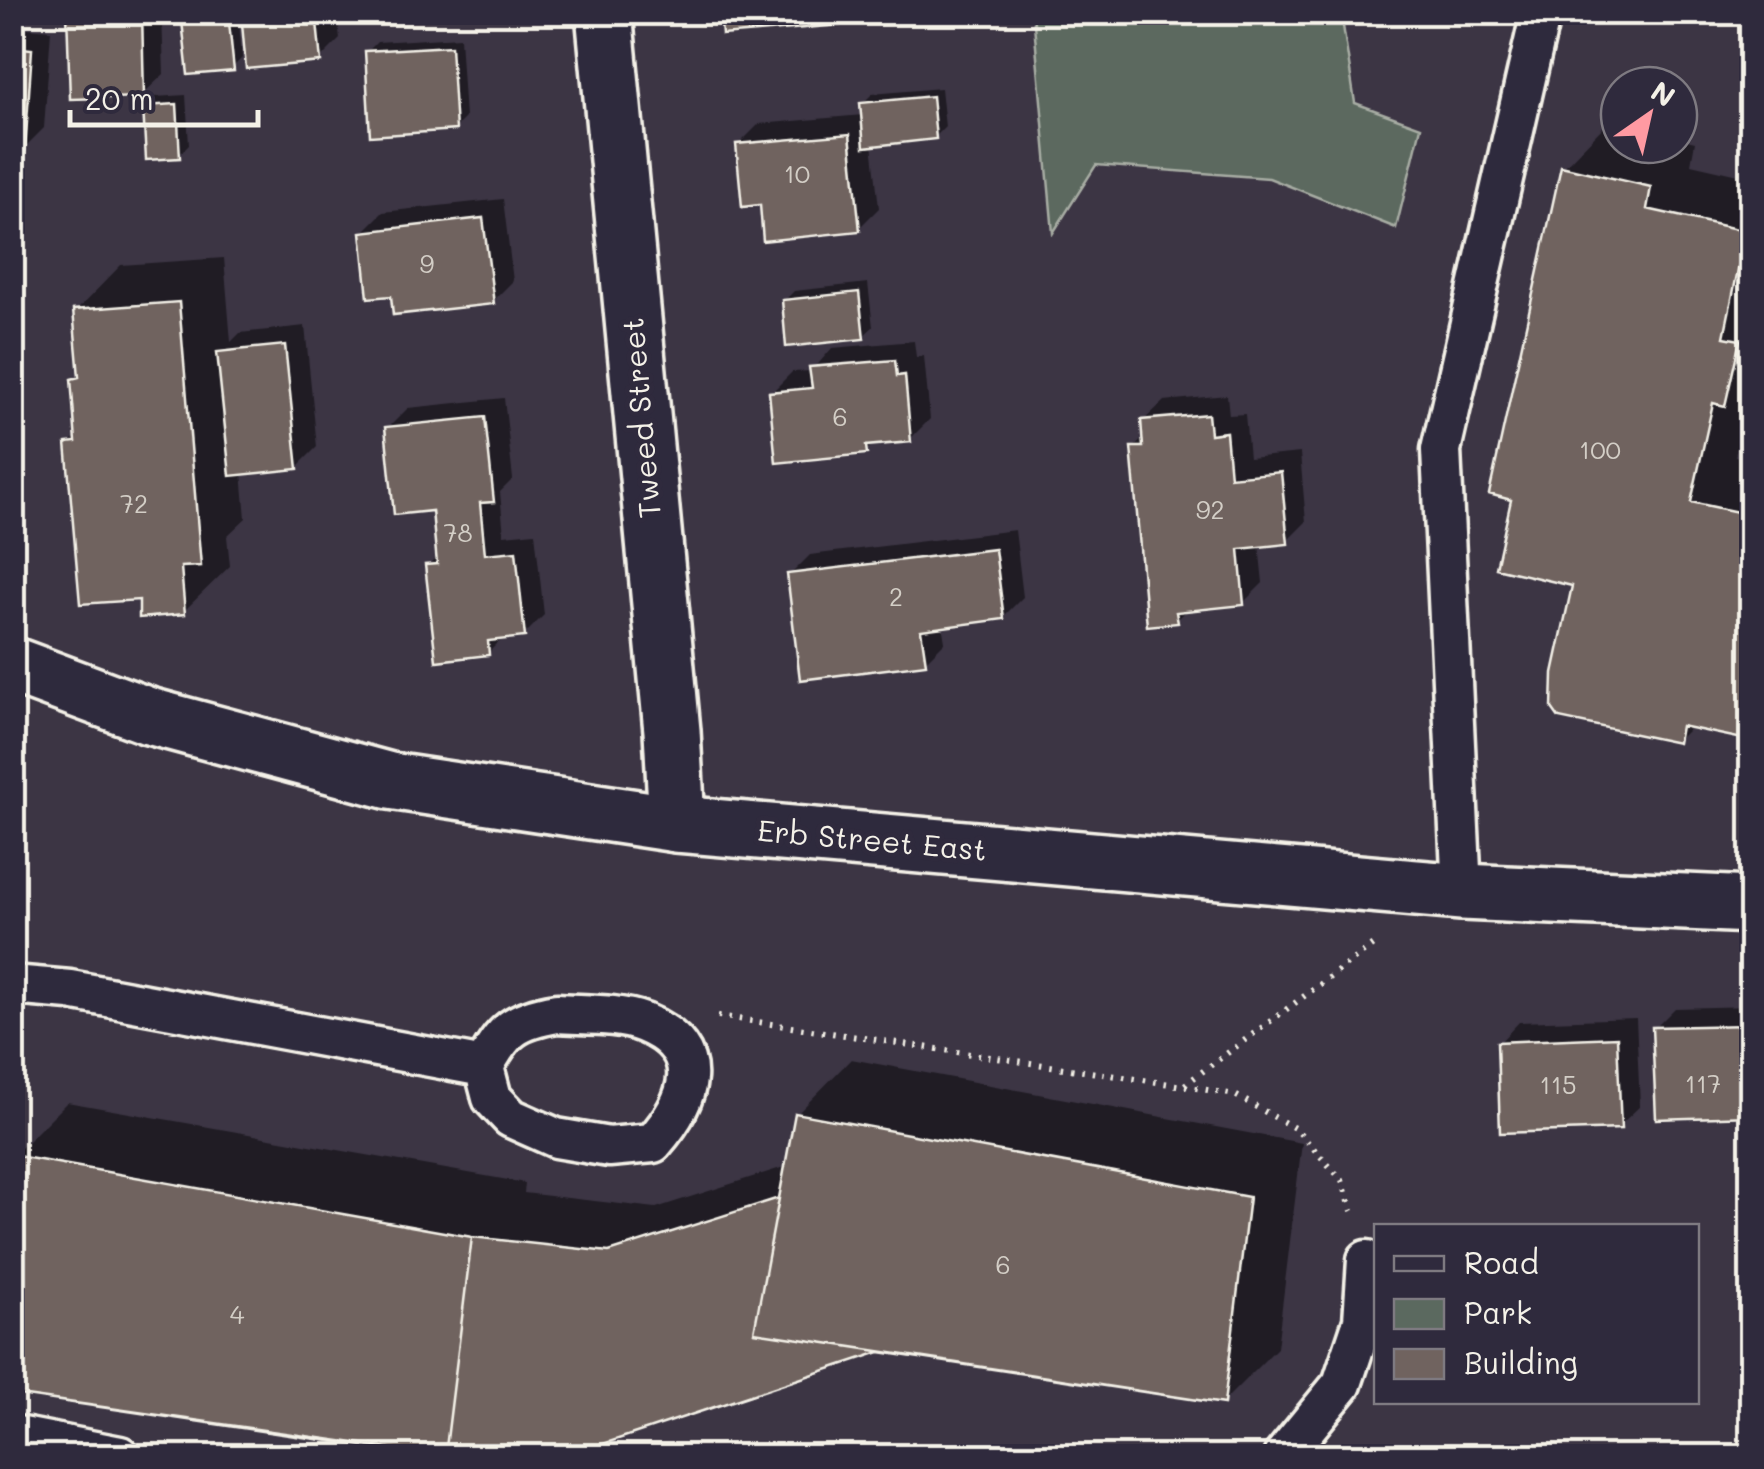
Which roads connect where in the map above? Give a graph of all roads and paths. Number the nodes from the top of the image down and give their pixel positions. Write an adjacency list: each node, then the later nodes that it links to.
1 (604, 12): 4 (main road, Tweed Street)
2 (1541, 12): 5 (lane)
3 (12, 665): 4 (main road, Erb Street East)
4 (677, 824): 5 (main road, Erb Street East)
5 (1462, 892): 6 (main road, Erb Street East)
6 (1752, 905)
7 (1383, 938): 11 (path)
8 (12, 986): 10 (lane)
9 (707, 1015): 11 (path)
10 (484, 1068): 10 (lane)
11 (1183, 1086): 12 (path)
12 (1367, 1260): 15 (lane)
13 (12, 1435): 14 (lane)
14 (120, 1456)
15 (1283, 1456)

